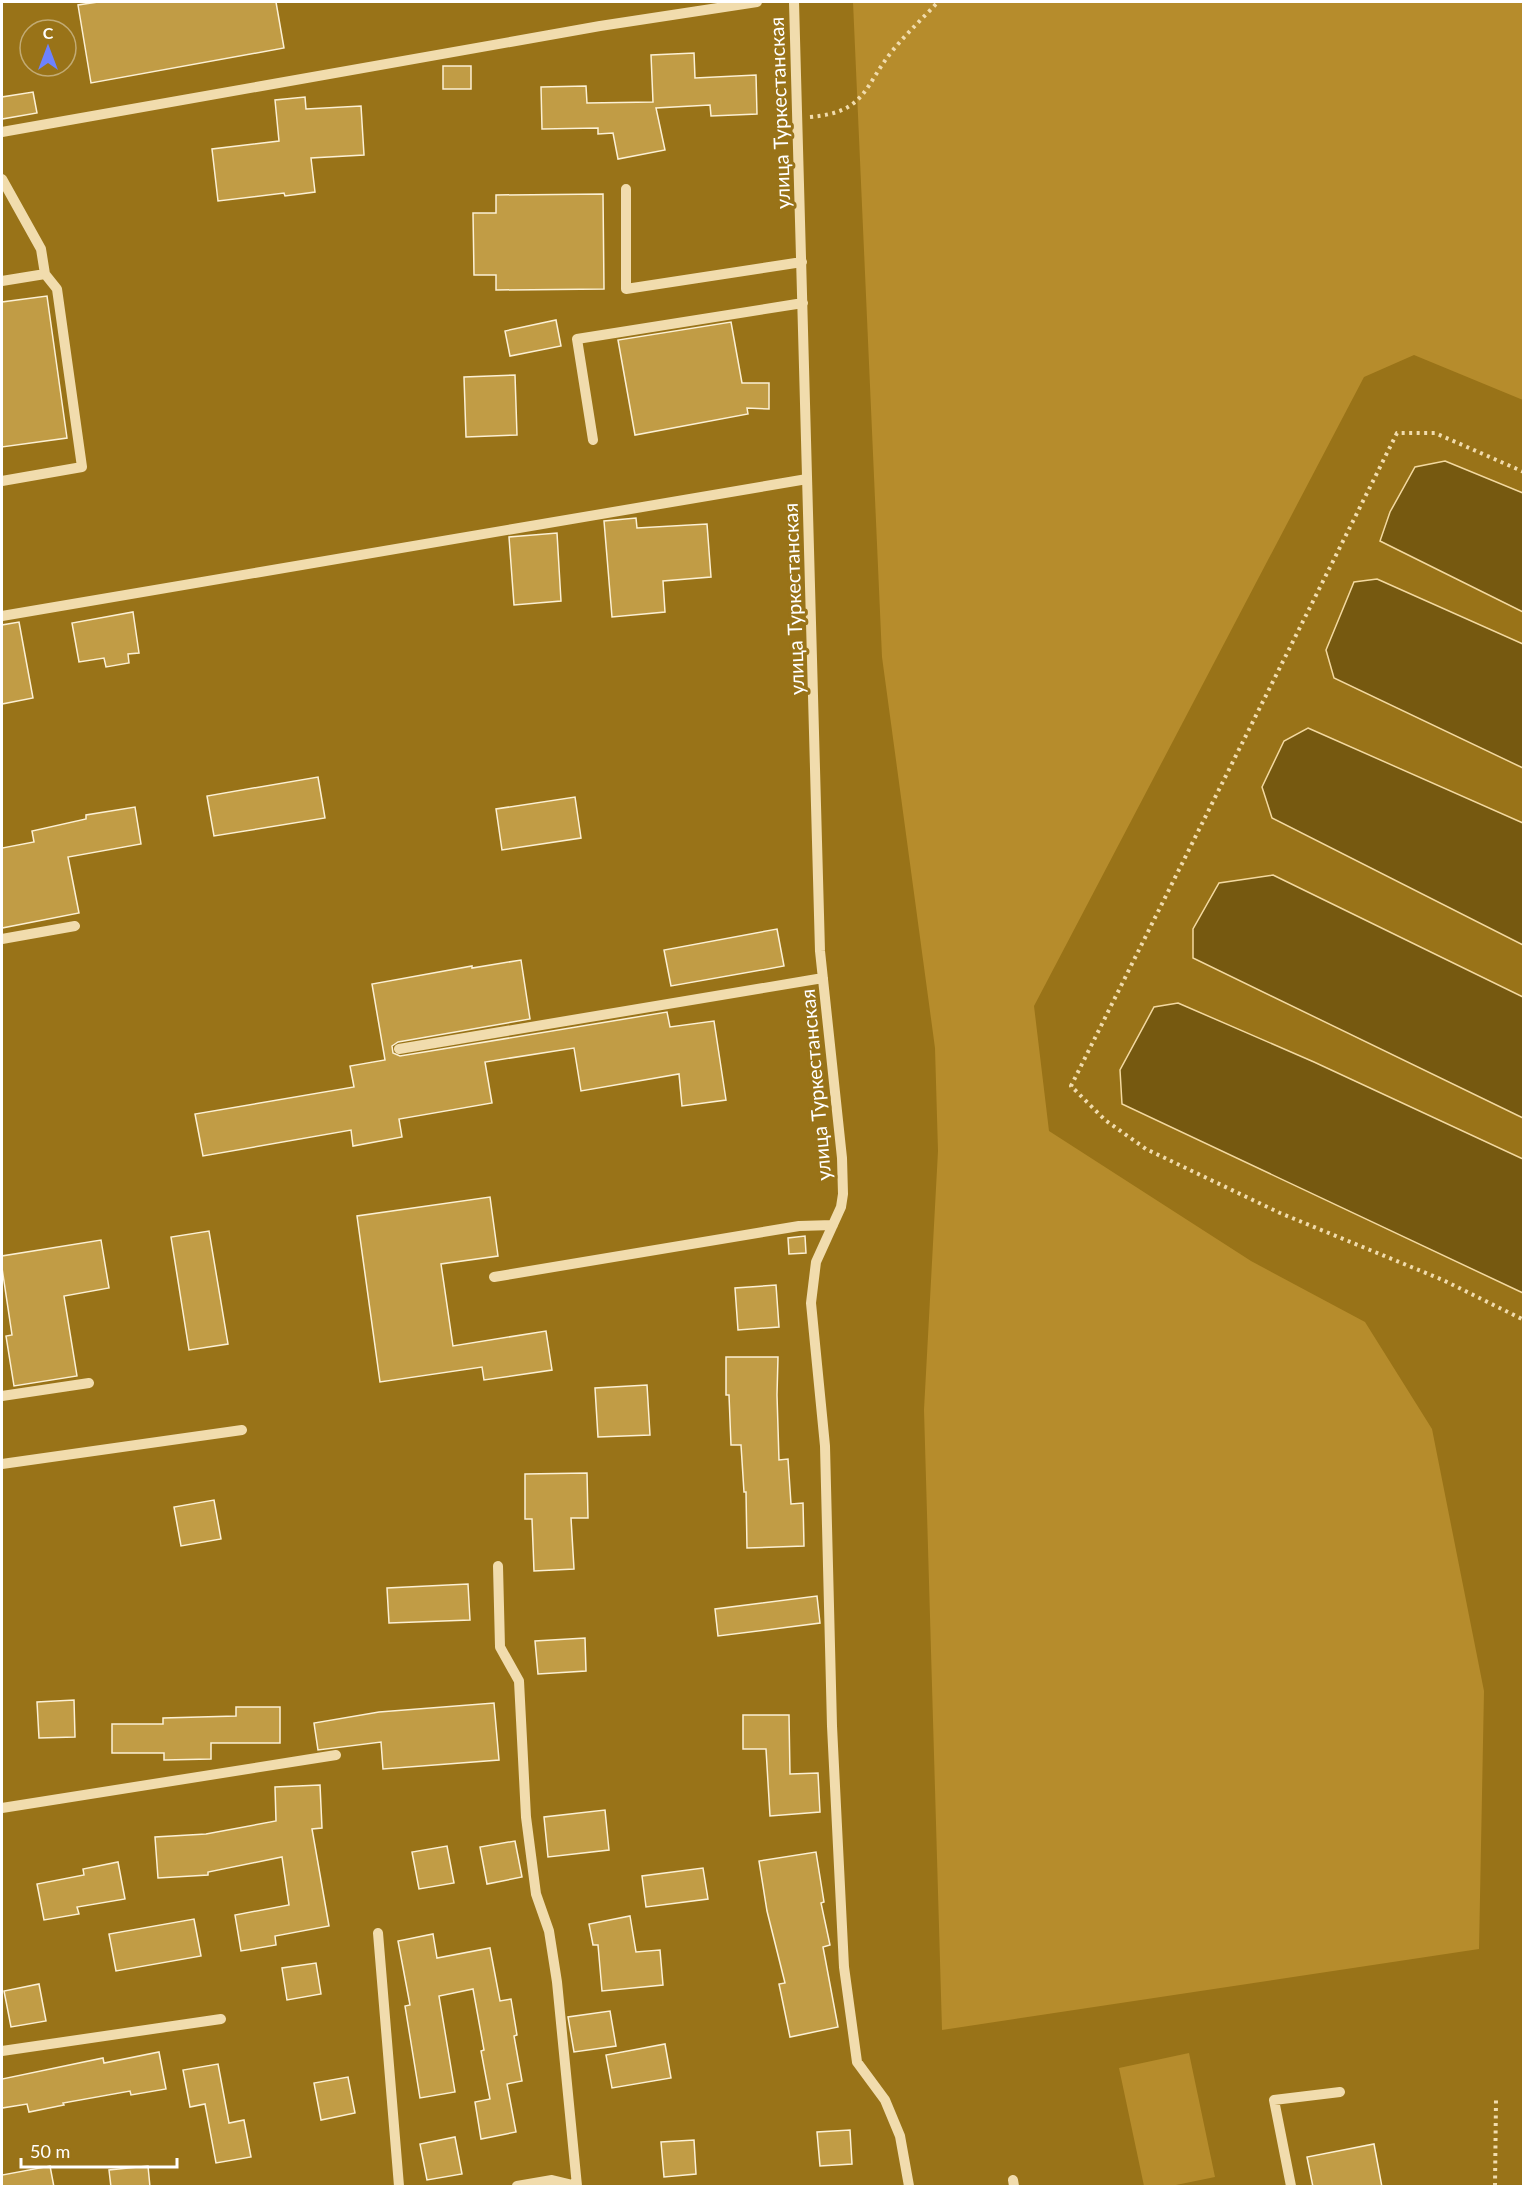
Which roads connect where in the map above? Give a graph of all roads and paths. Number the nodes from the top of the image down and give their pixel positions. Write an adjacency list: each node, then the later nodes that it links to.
1 (757, 2): 5 (street)
2 (794, 2): 4 (street, улица Туркестанская)
3 (938, 2): 4 (path)
4 (798, 118): 8 (street, улица Туркестанская)
5 (2, 132)
6 (2, 180): 9 (street)
7 (626, 189): 8 (street)
8 (802, 262): 11 (street, улица Туркестанская)
9 (45, 274): 10 (street); 15 (street)
10 (2, 281)
11 (803, 303): 12 (street); 14 (street, улица Туркестанская)
12 (593, 440)
13 (1524, 472): 23 (path)
14 (807, 479): 16 (street); 19 (street, улица Туркестанская)
15 (2, 481)
16 (2, 616)
17 (75, 926): 18 (street)
18 (2, 939)
19 (823, 978): 20 (street); 21 (street, улица Туркестанская)
20 (399, 1049)
21 (833, 1225): 22 (street); 39 (street, улица Туркестанская)
22 (494, 1277)
23 (1524, 1320)
24 (88, 1383): 25 (street)
25 (2, 1396)
26 (242, 1430): 27 (street)
27 (2, 1464)
28 (498, 1566): 36 (street)
29 (336, 1755): 30 (street)
30 (2, 1808)
31 (378, 1933): 37 (street)
32 (221, 2019): 33 (street)
33 (2, 2051)
34 (1340, 2092): 40 (street)
35 (1496, 2100): 41 (path)
36 (577, 2186): 38 (street)
37 (399, 2187)
38 (517, 2187)
39 (909, 2187)
40 (1291, 2187)
41 (1495, 2187)

